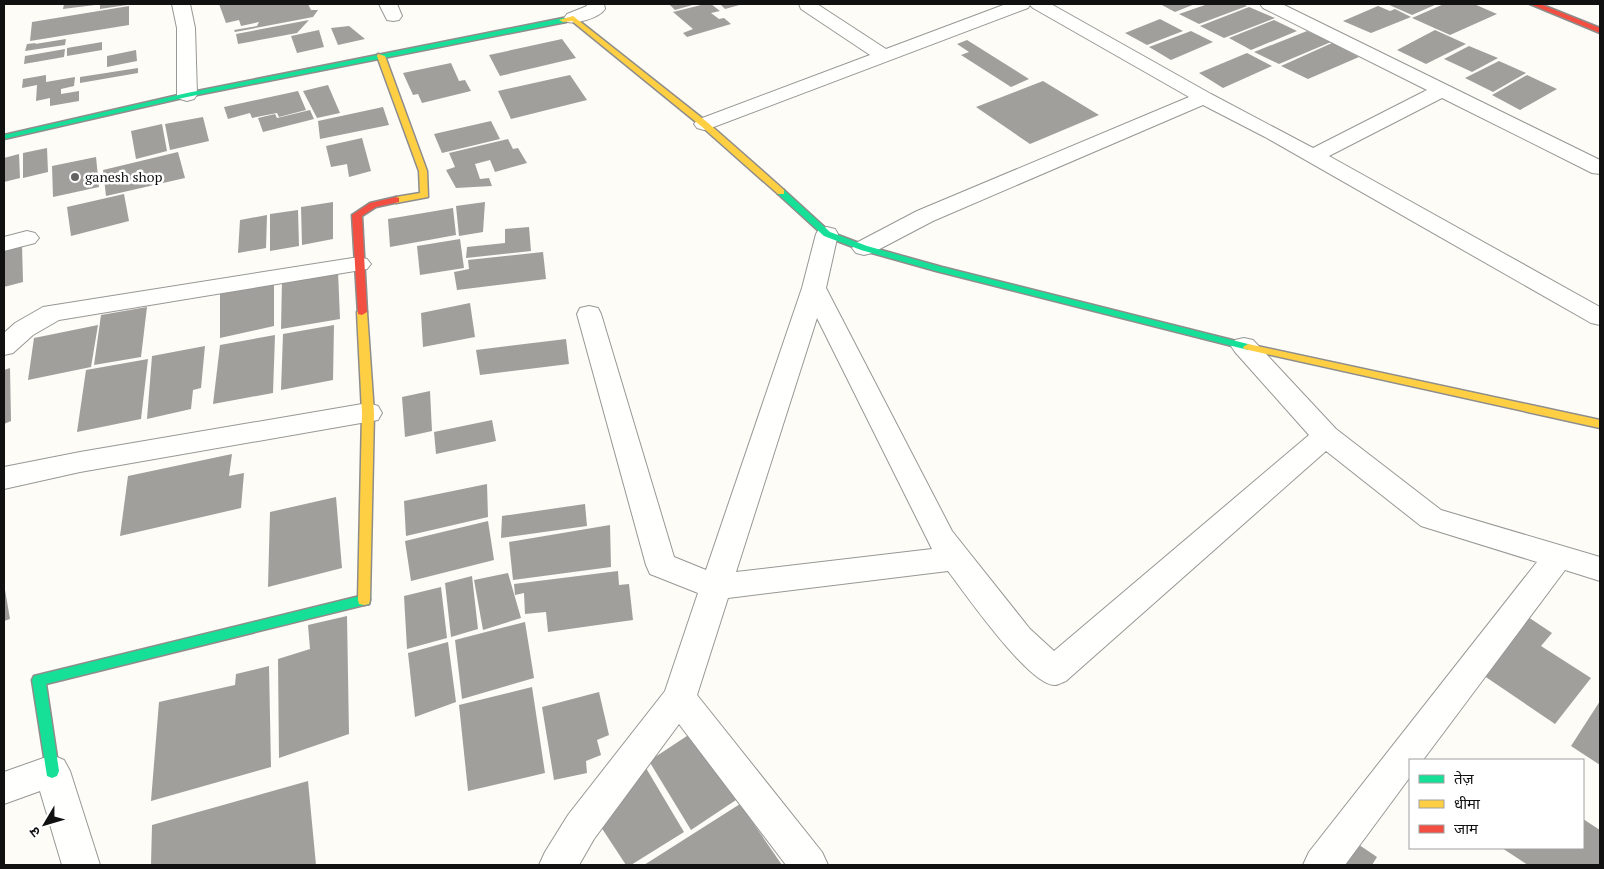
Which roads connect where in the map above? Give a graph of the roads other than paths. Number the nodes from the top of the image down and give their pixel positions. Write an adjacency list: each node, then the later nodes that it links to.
1 (181, 4): 13 (street)
2 (595, 4): 8 (street)
3 (1022, 4): 11 (street)
4 (1039, 4): 14 (street)
5 (1269, 4): 12 (street)
6 (1534, 4): 9 (street)
7 (807, 5): 11 (street)
8 (573, 18): 10 (street); 15 (street)
9 (1600, 31)
10 (381, 56): 13 (street); 23 (street)
11 (884, 56): 15 (street)
12 (1442, 90): 17 (street); 18 (street)
13 (187, 96): 16 (street)
14 (1204, 98): 17 (street); 22 (street)
15 (704, 124): 19 (street)
16 (4, 137)
17 (1313, 156): 26 (street)
18 (1600, 168)
19 (827, 234): 22 (street); 24 (street)
20 (27, 238): 21 (street)
21 (4, 244)
22 (864, 248): 27 (street)
23 (359, 264): 28 (street); 29 (street)
24 (814, 288): 34 (street); 36 (street)
25 (589, 314): 36 (street)
26 (1600, 317)
27 (1244, 346): 30 (street); 31 (street)
28 (4, 347)
29 (368, 413): 32 (street); 38 (street)
30 (1600, 424)
31 (1326, 436): 33 (street); 34 (street)
32 (4, 478)
33 (1558, 557): 35 (street); 43 (street)
34 (956, 558): 36 (street)
35 (1600, 569)
36 (715, 587): 37 (street)
37 (678, 698): 41 (street); 42 (street)
38 (52, 771): 39 (street); 40 (street)
39 (4, 788)
40 (81, 865)
41 (558, 865)
42 (809, 865)
43 (1322, 865)

